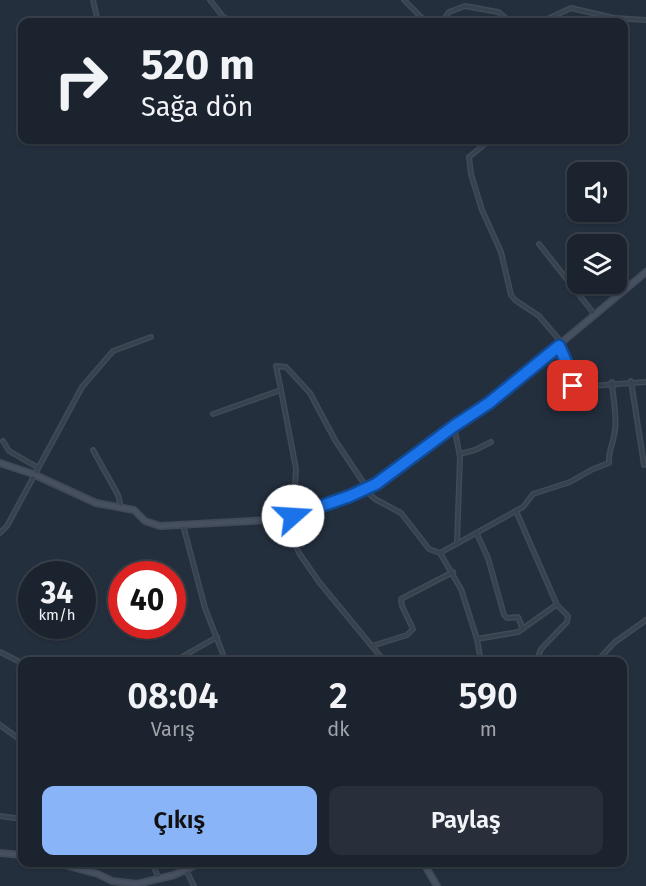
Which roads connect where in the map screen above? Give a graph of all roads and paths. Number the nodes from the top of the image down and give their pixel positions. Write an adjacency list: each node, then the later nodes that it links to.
1 (93, 0): 4 (street)
2 (210, 0): 5 (street)
3 (404, 0): 6 (street)
4 (97, 18)
5 (224, 18)
6 (422, 18)
7 (445, 18): 8 (street)
8 (506, 18)
9 (551, 18): 10 (street)
10 (614, 18)
11 (628, 19): 12 (street)
12 (646, 20)
13 (485, 144): 18 (street)
14 (539, 244): 16 (street)
15 (646, 272): 16 (street)
16 (595, 315): 18 (street)
17 (151, 337): 33 (street)
18 (560, 344): 20 (street); 26 (street)
19 (631, 381): 21 (street); 22 (street); 32 (street)
20 (575, 382): 21 (street); 24 (street)
21 (612, 382): 37 (street)
22 (646, 382)
23 (281, 390): 25 (street); 35 (street); 38 (street)
24 (556, 393)
25 (213, 414)
26 (454, 426): 30 (street); 35 (street)
27 (3, 441): 33 (street)
28 (491, 442): 30 (street)
29 (93, 450): 36 (street)
30 (460, 454): 42 (street)
31 (0, 463): 34 (street)
32 (644, 465)
33 (37, 467): 34 (street)
34 (33, 474): 36 (street); 40 (street)
35 (365, 489): 38 (street); 43 (street)
36 (121, 508): 39 (street)
37 (516, 511): 41 (street); 45 (street)
38 (293, 516): 39 (street); 50 (street)
39 (183, 525): 48 (street)
40 (0, 533)
41 (477, 534): 42 (street); 47 (street)
42 (457, 543): 43 (street)
43 (440, 553): 44 (street)
44 (453, 572): 49 (street); 50 (street)
45 (557, 605): 47 (street); 56 (street)
46 (646, 620): 57 (street)
47 (523, 629): 49 (street)
48 (217, 637): 52 (street); 53 (street)
49 (477, 639): 55 (street)
50 (372, 646): 54 (street)
51 (0, 651): 58 (street)
52 (181, 657)
53 (224, 657)
54 (381, 657)
55 (480, 657)
56 (538, 657)
57 (601, 657)
58 (18, 661)
59 (0, 725): 60 (street)
60 (18, 738)
61 (0, 816): 62 (street)
62 (18, 818)
63 (0, 853): 64 (street)
64 (18, 855)
65 (72, 867): 71 (street)
66 (87, 867): 71 (street)
67 (154, 867): 72 (street)
68 (192, 867): 70 (street)
69 (426, 867): 74 (street)
70 (186, 870): 72 (street); 73 (street)
71 (87, 871): 72 (street)
72 (159, 878)
73 (194, 886)
74 (436, 886)

